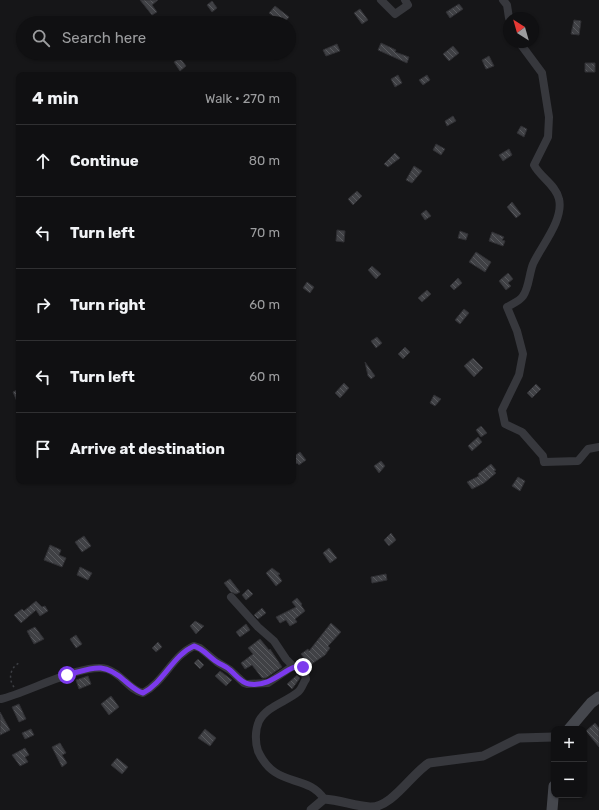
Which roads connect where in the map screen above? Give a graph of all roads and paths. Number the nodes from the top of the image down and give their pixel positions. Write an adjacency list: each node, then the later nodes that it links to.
1 (380, 0): 2 (street)
2 (405, 0)
3 (503, 0): 4 (street)
4 (508, 12)
5 (523, 48): 6 (street)
6 (599, 447)
7 (231, 597): 9 (street)
8 (19, 664): 10 (path)
9 (293, 666): 10 (street); 16 (street)
10 (20, 693): 12 (street)
11 (599, 697): 13 (main road)
12 (1, 699)
13 (572, 726)
14 (551, 737): 16 (street)
15 (553, 798): 18 (main road)
16 (324, 799): 17 (street)
17 (310, 810)
18 (552, 810)

